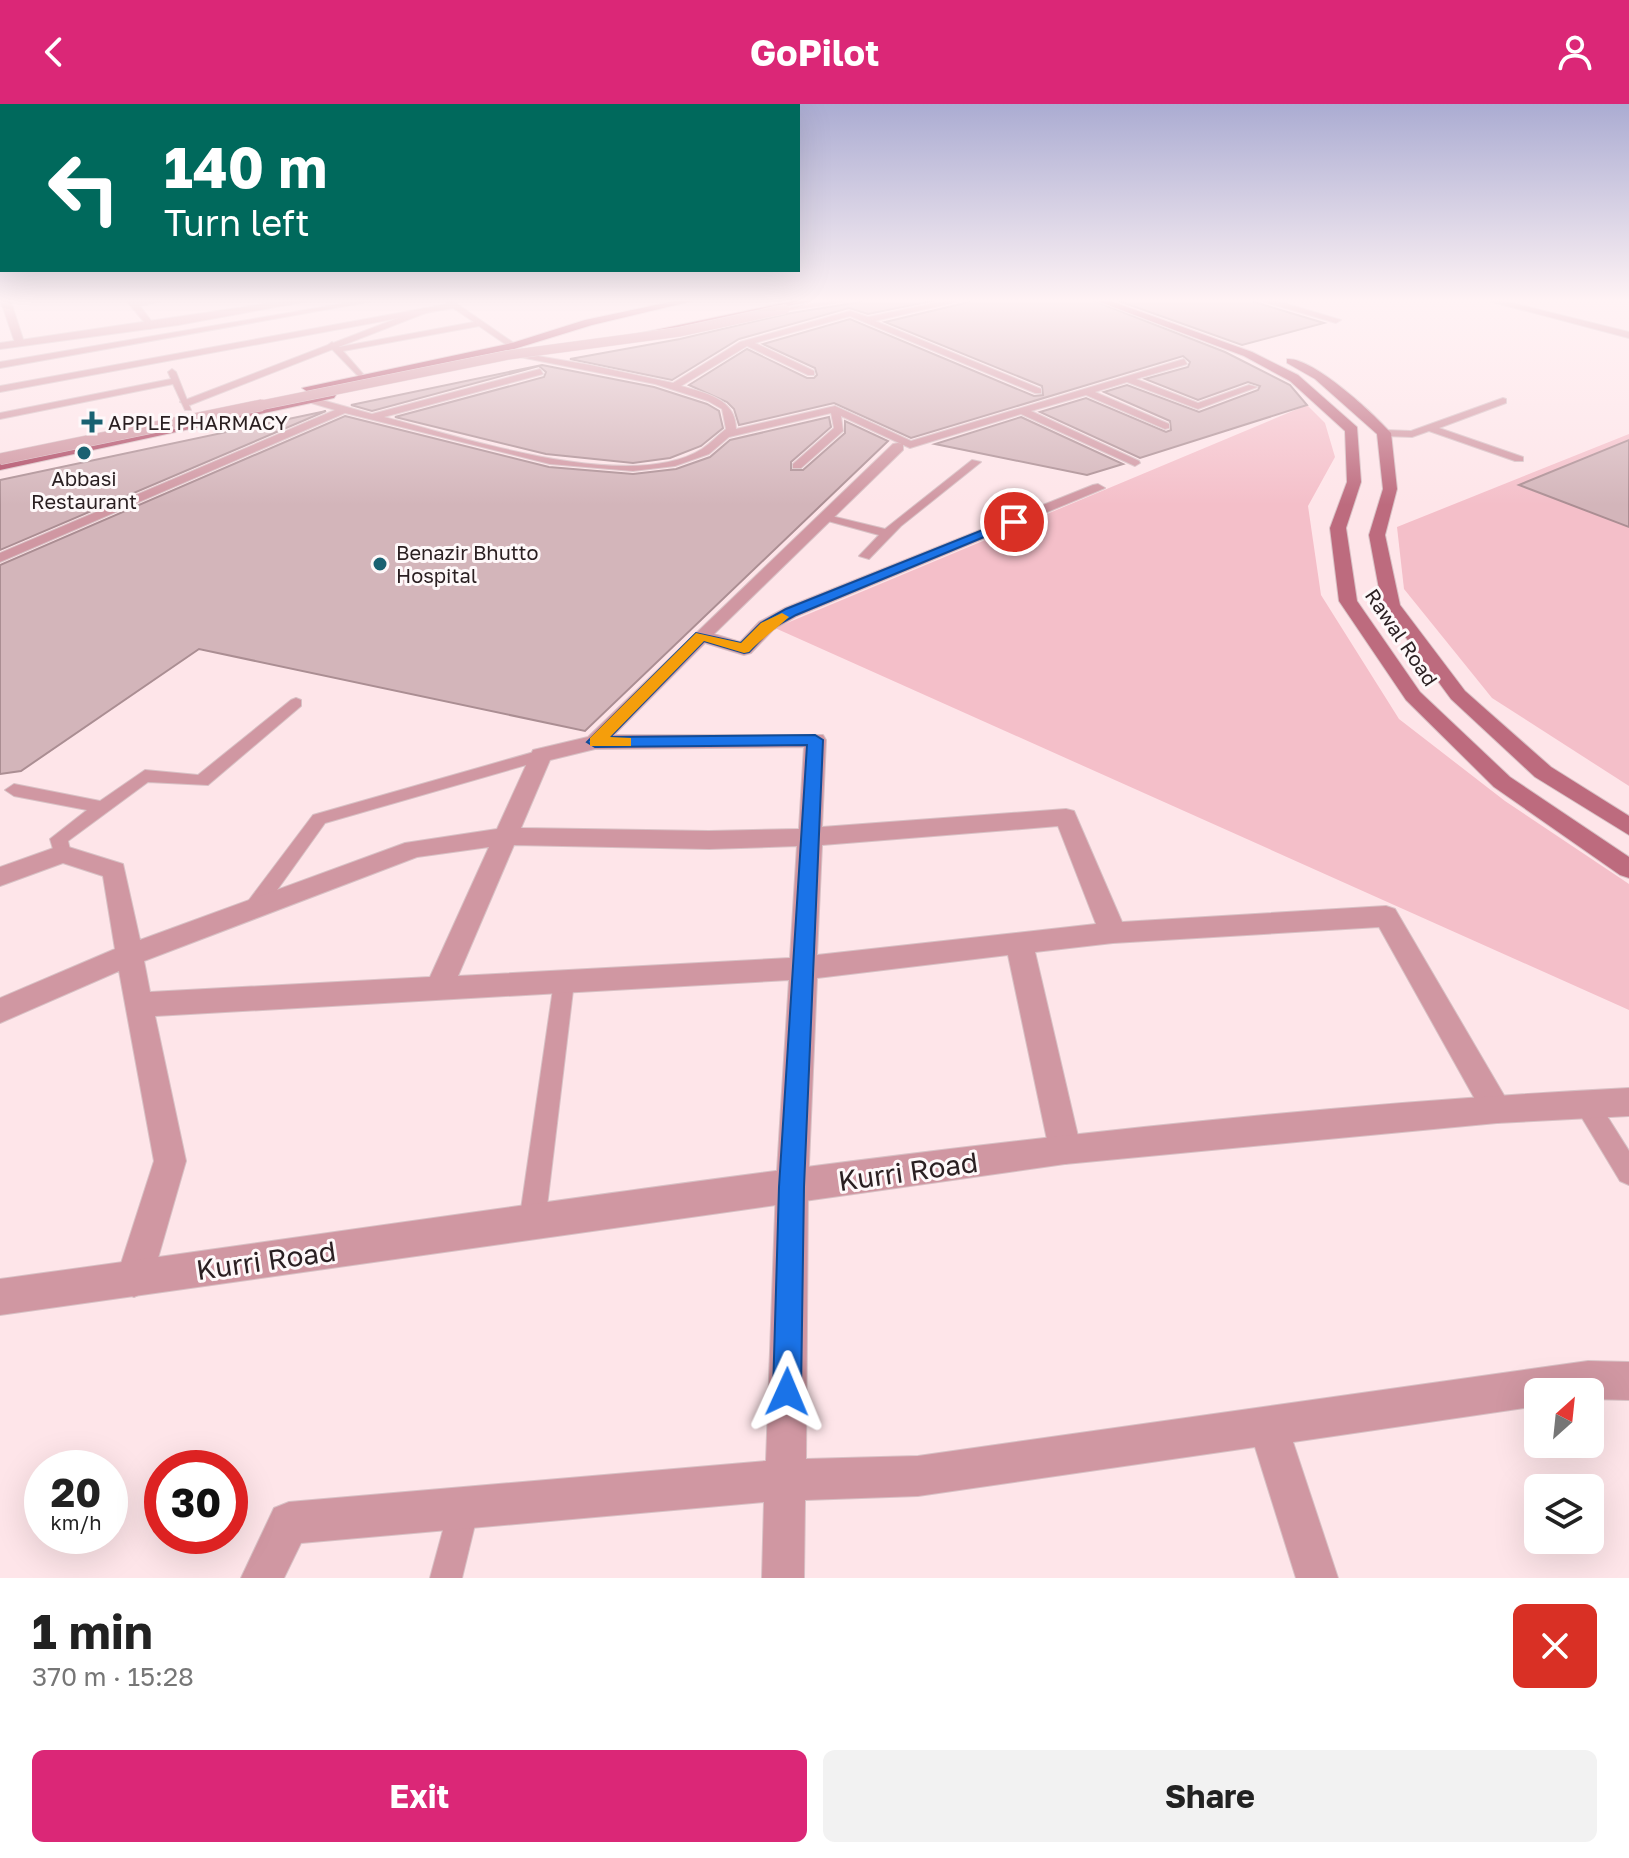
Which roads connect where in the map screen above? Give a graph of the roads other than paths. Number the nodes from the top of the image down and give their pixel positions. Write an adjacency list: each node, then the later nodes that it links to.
1 (113, 368): 22 (lane)
2 (170, 368): 19 (lane)
3 (284, 368): 27 (street)
4 (353, 368): 17 (lane)
5 (428, 368): 38 (main road)
6 (440, 368): 39 (lane, bridge)
7 (444, 368): 25 (main road)
8 (588, 368): 20 (lane)
9 (706, 368): 20 (lane)
10 (800, 368): 16 (lane)
11 (982, 368): 23 (lane)
12 (1165, 368): 18 (lane)
13 (1275, 368): 60 (main road, Rawal Road)
14 (1303, 368): 35 (main road)
15 (540, 372): 32 (lane)
16 (811, 373)
17 (359, 374)
18 (1127, 379): 21 (lane); 24 (lane)
19 (176, 381): 27 (lane); 31 (lane)
20 (673, 387): 36 (lane)
21 (1252, 387)
22 (0, 389)
23 (1038, 391)
24 (1085, 391): 30 (lane); 33 (lane)
25 (311, 400): 29 (lane); 43 (main road)
26 (1503, 401): 34 (lane)
27 (187, 405)
28 (835, 409): 30 (lane); 36 (lane); 44 (lane)
29 (344, 410): 32 (lane); 49 (lane)
30 (1020, 410): 42 (lane)
31 (0, 416)
32 (373, 417): 36 (lane)
33 (1165, 426)
34 (1430, 428): 35 (lane); 40 (lane)
35 (1384, 433): 56 (main road, Rawal Road)
36 (728, 434)
37 (898, 447): 46 (street)
38 (0, 451)
39 (0, 459)
40 (1519, 459)
41 (976, 462): 47 (lane)
42 (1135, 463)
43 (0, 466)
44 (797, 466)
45 (1098, 488): 50 (street)
46 (823, 518): 47 (lane); 50 (street)
47 (887, 533): 48 (lane)
48 (865, 556)
49 (0, 558)
50 (701, 636): 52 (street)
51 (296, 703): 55 (lane)
52 (595, 742): 53 (street); 58 (street)
53 (541, 755): 57 (street); 62 (lane)
54 (14, 790): 55 (lane)
55 (102, 807): 59 (lane)
56 (1629, 827)
57 (505, 836): 58 (street); 62 (street); 68 (street)
58 (810, 837): 63 (street); 66 (street)
59 (62, 854): 61 (street); 65 (street)
60 (1629, 869)
61 (0, 877)
62 (253, 909): 65 (street)
63 (1113, 933): 64 (street); 73 (street)
64 (1019, 943): 66 (street); 74 (street)
65 (129, 955): 69 (street); 70 (street)
66 (803, 968): 67 (street); 76 (street)
67 (564, 982): 68 (street); 77 (lane)
68 (439, 988): 69 (street)
69 (138, 1005): 78 (street)
70 (0, 1011)
71 (1629, 1102): 72 (street, Kurri Road)
72 (1587, 1105): 73 (street, Kurri Road); 75 (lane)
73 (1497, 1109): 74 (street, Kurri Road)
74 (1065, 1149): 76 (street, Kurri Road)
75 (1629, 1173)
76 (792, 1187): 77 (street, Kurri Road); 82 (street)
77 (532, 1223): 78 (street, Kurri Road)
78 (134, 1279): 79 (street, Kurri Road)
79 (0, 1297)
80 (1629, 1381): 81 (street)
81 (1268, 1427): 82 (street); 87 (street)
82 (785, 1480): 83 (street); 86 (street)
83 (464, 1508): 84 (street); 85 (lane)
84 (262, 1578)
85 (446, 1578)
86 (783, 1578)
87 (1317, 1578)

